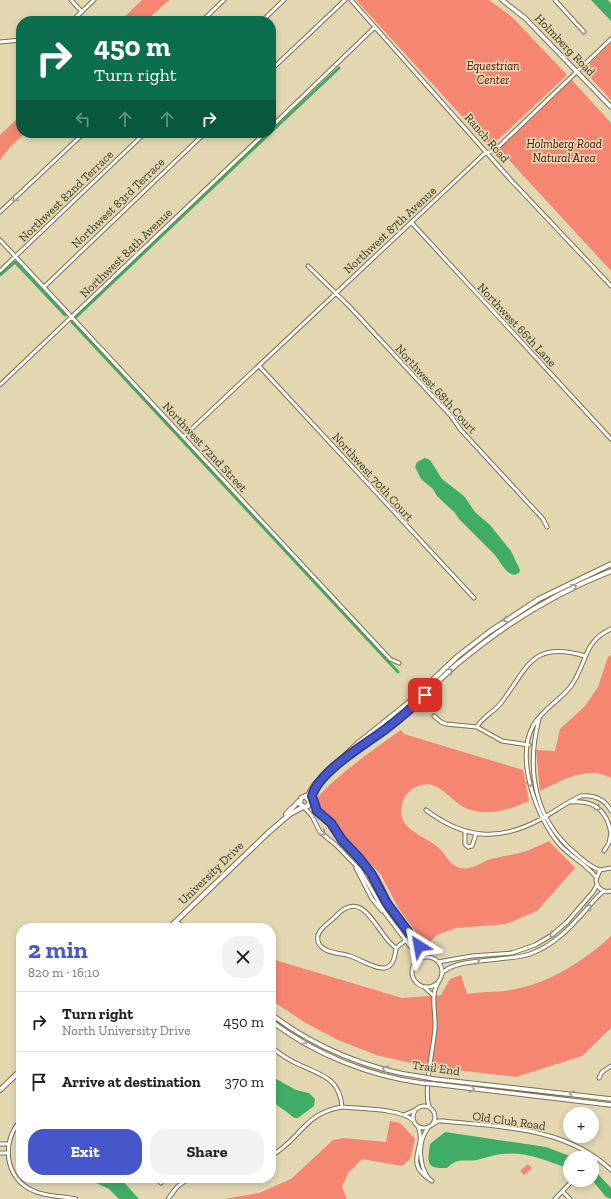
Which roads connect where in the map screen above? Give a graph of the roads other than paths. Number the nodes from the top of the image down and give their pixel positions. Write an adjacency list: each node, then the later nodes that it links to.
1 (71, 0): 9 (street)
2 (94, 0): 9 (street)
3 (224, 0): 11 (street)
4 (284, 0): 12 (street)
5 (345, 0): 18 (street)
6 (351, 0): 13 (street, Ranch Road)
7 (502, 0): 19 (street, Holmberg Road)
8 (555, 0): 14 (street)
9 (82, 12): 10 (street)
10 (78, 16)
11 (207, 16)
12 (267, 16)
13 (375, 27): 21 (street); 26 (street, Ranch Road)
14 (584, 32)
15 (611, 39): 19 (street, Northwest 87th Avenue)
16 (16, 40): 17 (street)
17 (0, 42)
18 (276, 65)
19 (577, 72): 20 (street, Holmberg Road); 26 (street, Northwest 87th Avenue)
20 (611, 107)
21 (276, 122)
22 (79, 138): 27 (street, one-way to 27)
23 (140, 138): 30 (street, Northwest 82nd Terrace)
24 (200, 138): 34 (street, Northwest 83rd Terrace)
25 (260, 138): 36 (street, Northwest 84th Avenue)
26 (488, 153): 28 (street, Northwest 87th Avenue); 33 (street, Ranch Road)
27 (0, 212)
28 (410, 222): 35 (street, Northwest 87th Avenue); 40 (street, Northwest 66th Lane)
29 (0, 240): 30 (street, Northwest 72nd Street)
30 (16, 257): 32 (street, Northwest 82nd Terrace); 34 (street, Northwest 72nd Street)
31 (308, 266): 35 (street, Northwest 68th Court)
32 (0, 271)
33 (611, 286)
34 (44, 287): 36 (street, Northwest 72nd Street)
35 (336, 293): 37 (street, Northwest 87th Avenue); 41 (street, Northwest 68th Court)
36 (72, 317): 38 (street, Northwest 84th Avenue); 39 (street, Northwest 72nd Street)
37 (259, 366): 39 (street, Northwest 87th Avenue); 44 (street, Northwest 70th Court)
38 (0, 385)
39 (183, 438): 49 (street, Northwest 72nd Street)
40 (611, 439)
41 (547, 527)
42 (611, 564): 45 (main road)
43 (611, 571): 46 (main road, one-way to 43)
44 (474, 598)
45 (539, 599): 46 (main road); 55 (main road, one-way to 55)
46 (542, 604): 55 (main road, one-way to 46)
47 (611, 629): 48 (street)
48 (585, 656): 51 (street); 52 (street)
49 (399, 663)
50 (434, 716): 52 (street)
51 (539, 718): 53 (street); 54 (street)
52 (477, 727): 53 (street)
53 (528, 745): 54 (street); 67 (street, one-way to 67)
54 (533, 745): 66 (street)
55 (339, 763): 56 (main road)
56 (318, 782): 57 (main road); 58 (main road)
57 (305, 796): 59 (main road, University Drive); 61 (main road)
58 (312, 796): 61 (main road); 64 (main road)
59 (299, 801): 62 (main road); 69 (main road, University Drive)
60 (570, 802): 65 (street); 66 (street); 70 (street, one-way to 70)
61 (310, 803): 62 (main road, University Drive); 64 (street)
62 (304, 807): 69 (main road, University Drive); 74 (street, one-way to 74)
63 (426, 810): 68 (street)
64 (317, 811): 72 (street)
65 (611, 812)
66 (546, 816): 67 (street); 78 (street)
67 (542, 818): 71 (street); 79 (street)
68 (465, 832): 71 (street); 71 (street)
69 (268, 833): 87 (main road, University Drive)
70 (611, 833): 73 (street)
71 (476, 834)
72 (352, 851): 74 (street); 75 (street)
73 (604, 851)
74 (346, 856): 76 (street)
75 (360, 859): 83 (street); 85 (street)
76 (354, 865): 84 (street); 86 (street)
77 (611, 868): 78 (street)
78 (600, 870): 79 (street)
79 (596, 877): 80 (street)
80 (597, 885): 81 (street); 92 (street, one-way to 92)
81 (604, 891): 82 (street); 95 (street, one-way to 81)
82 (611, 891)
83 (384, 898): 84 (street); 85 (street)
84 (378, 901): 86 (street)
85 (394, 911): 88 (street)
86 (385, 913): 89 (street)
87 (176, 921)
88 (412, 935): 89 (street); 91 (street)
89 (406, 940): 90 (street); 93 (street)
90 (396, 948): 90 (street)
91 (426, 957): 93 (street); 94 (street)
92 (464, 957): 94 (street); 95 (street)
93 (416, 962): 98 (street)
94 (438, 962): 96 (street)
95 (465, 962): 96 (street)
96 (442, 974): 97 (street)
97 (438, 983): 98 (street); 99 (street)
98 (424, 988): 99 (street)
99 (434, 996): 107 (street)
100 (276, 1017): 108 (street, Trail End, one-way to 100, bridge)
101 (276, 1024): 109 (street, Trail End, one-way to 109, bridge)
102 (276, 1050): 110 (street)
103 (611, 1066): 105 (street)
104 (16, 1075): 106 (main road)
105 (599, 1078)
106 (0, 1090)
107 (427, 1099): 111 (street); 112 (street)
108 (611, 1099)
109 (611, 1105)
110 (342, 1107): 115 (street); 127 (street)
111 (420, 1107): 112 (street); 113 (street)
112 (430, 1108): 114 (street)
113 (416, 1110): 115 (street); 116 (street)
114 (435, 1114): 117 (street); 118 (street)
115 (404, 1115): 116 (street)
116 (414, 1121): 120 (street)
117 (443, 1121): 118 (street, Old Club Road); 124 (street, Old Club Road)
118 (432, 1125): 121 (street)
119 (16, 1126): 123 (street)
120 (418, 1127): 121 (street); 121 (street)
121 (428, 1128)
122 (0, 1144): 123 (street)
123 (8, 1144): 126 (street)
124 (586, 1151)
125 (0, 1153): 126 (street)
126 (8, 1153): 130 (street)
127 (276, 1153)
128 (599, 1160): 129 (street, Old Club Road)
129 (611, 1170)
130 (16, 1176)
131 (22, 1183): 135 (street)
132 (182, 1183): 137 (street)
133 (567, 1187): 134 (street)
134 (563, 1192): 138 (street); 139 (street)
135 (49, 1197): 136 (street)
136 (76, 1199)
137 (168, 1199)
138 (555, 1199)
139 (570, 1199)

